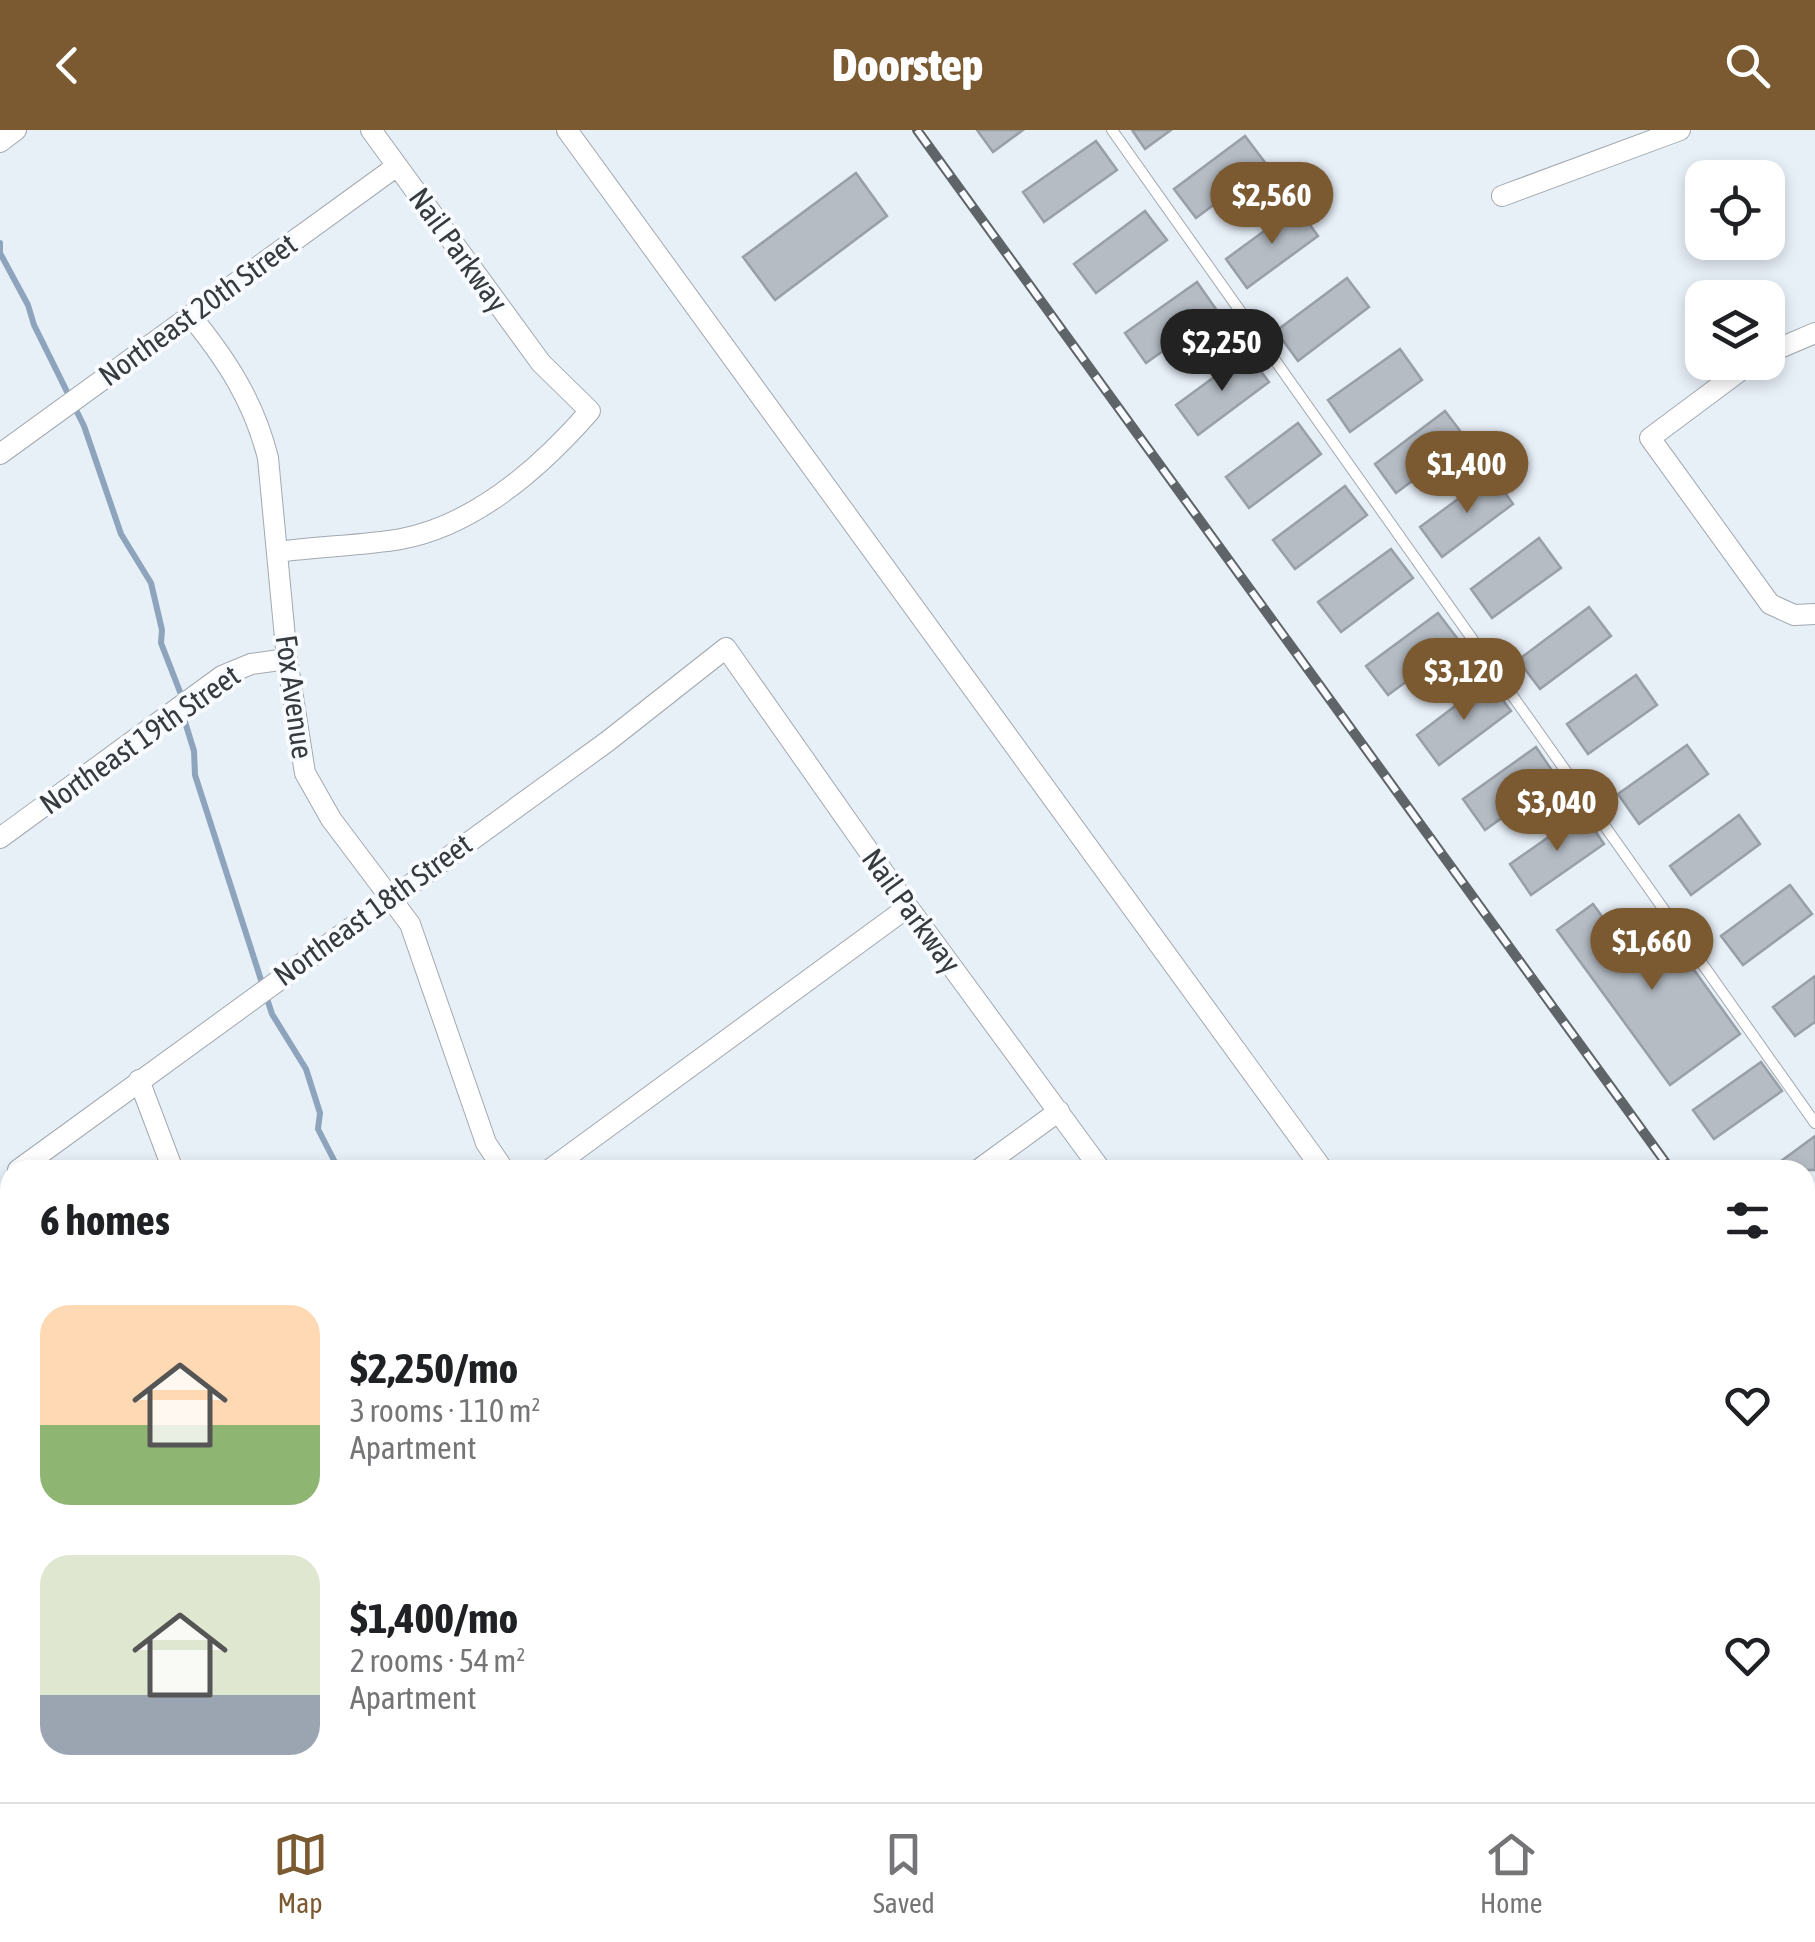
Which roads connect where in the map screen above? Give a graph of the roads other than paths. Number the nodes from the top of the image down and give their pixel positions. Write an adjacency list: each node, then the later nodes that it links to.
1 (16, 130): 6 (street)
2 (371, 130): 7 (street, Nail Parkway)
3 (568, 130): 30 (street)
4 (1112, 130): 23 (lane)
5 (1680, 130): 8 (street)
6 (0, 142)
7 (397, 166): 9 (street, Northeast 20th Street); 14 (street, Nail Parkway)
8 (1502, 196)
9 (190, 315): 13 (street, Northeast 20th Street); 14 (street, Fox Avenue)
10 (1815, 333): 11 (street)
11 (1785, 346)
12 (1726, 380): 15 (street)
13 (0, 454)
14 (278, 552): 17 (street, Fox Avenue)
15 (1815, 614)
16 (726, 648): 19 (street, Northeast 18th Street); 20 (street, Nail Parkway)
17 (288, 659): 18 (street, Northeast 19th Street); 19 (street, Fox Avenue)
18 (0, 838)
19 (391, 896): 21 (street, Northeast 18th Street); 26 (street, Fox Avenue)
20 (908, 907): 22 (street, Nail Parkway); 27 (street)
21 (139, 1080): 24 (street, Northeast 18th Street); 25 (street)
22 (1059, 1111): 28 (street); 29 (street, Nail Parkway)
23 (1815, 1123)
24 (31, 1160)
25 (169, 1160)
26 (497, 1160)
27 (558, 1160)
28 (992, 1160)
29 (1094, 1160)
30 (1316, 1160)

